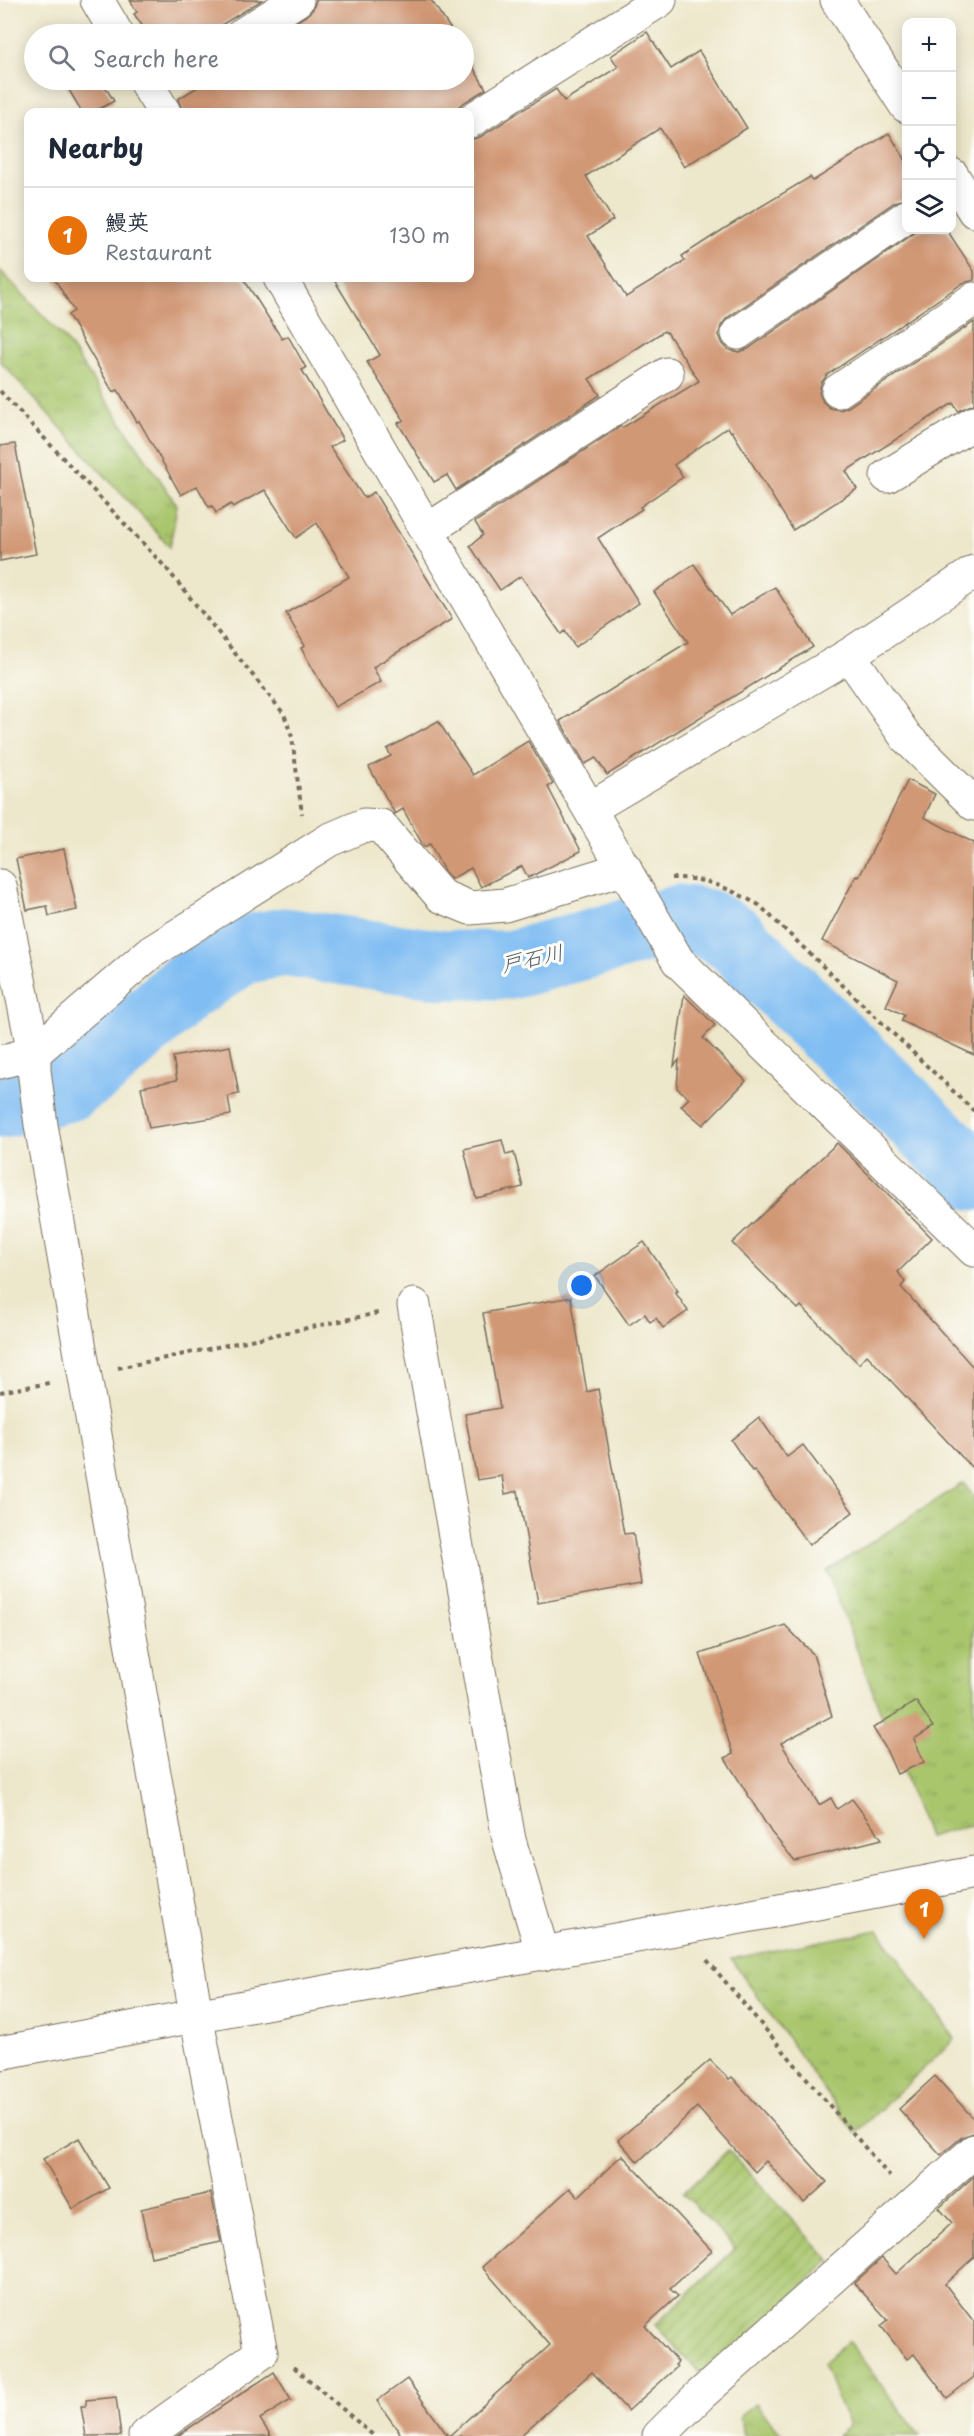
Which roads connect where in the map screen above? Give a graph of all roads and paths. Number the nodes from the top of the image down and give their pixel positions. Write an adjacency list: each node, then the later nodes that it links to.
1 (97, 0): 5 (street)
2 (297, 0): 6 (street)
3 (660, 0): 8 (street)
4 (837, 0): 7 (street)
5 (111, 24)
6 (259, 24)
7 (902, 100)
8 (474, 118)
9 (956, 185): 10 (street)
10 (974, 211)
11 (902, 220): 14 (street)
12 (282, 282): 20 (street)
13 (974, 299): 17 (street)
14 (738, 333)
15 (667, 374): 20 (street)
16 (0, 391): 25 (path)
17 (838, 391)
18 (974, 423): 19 (street)
19 (887, 476)
20 (428, 530): 24 (street)
21 (974, 572): 22 (street)
22 (849, 654): 23 (street); 24 (street)
23 (974, 804)
24 (591, 808): 26 (street)
25 (320, 845): 26 (street); 28 (street)
26 (631, 877): 30 (path); 31 (street)
27 (0, 886): 28 (street)
28 (34, 1061): 29 (street); 33 (street)
29 (0, 1062)
30 (974, 1111)
31 (974, 1250)
32 (414, 1305): 33 (path); 37 (street)
33 (85, 1375): 34 (path); 38 (street)
34 (0, 1392)
35 (974, 1873): 36 (street)
36 (680, 1929): 37 (street); 41 (path)
37 (543, 1954): 38 (street)
38 (196, 2014): 39 (street); 42 (street)
39 (0, 2053)
40 (974, 2151): 41 (street)
41 (914, 2205): 45 (street)
42 (261, 2353): 43 (street); 44 (path)
43 (146, 2436)
44 (374, 2436)
45 (659, 2436)

